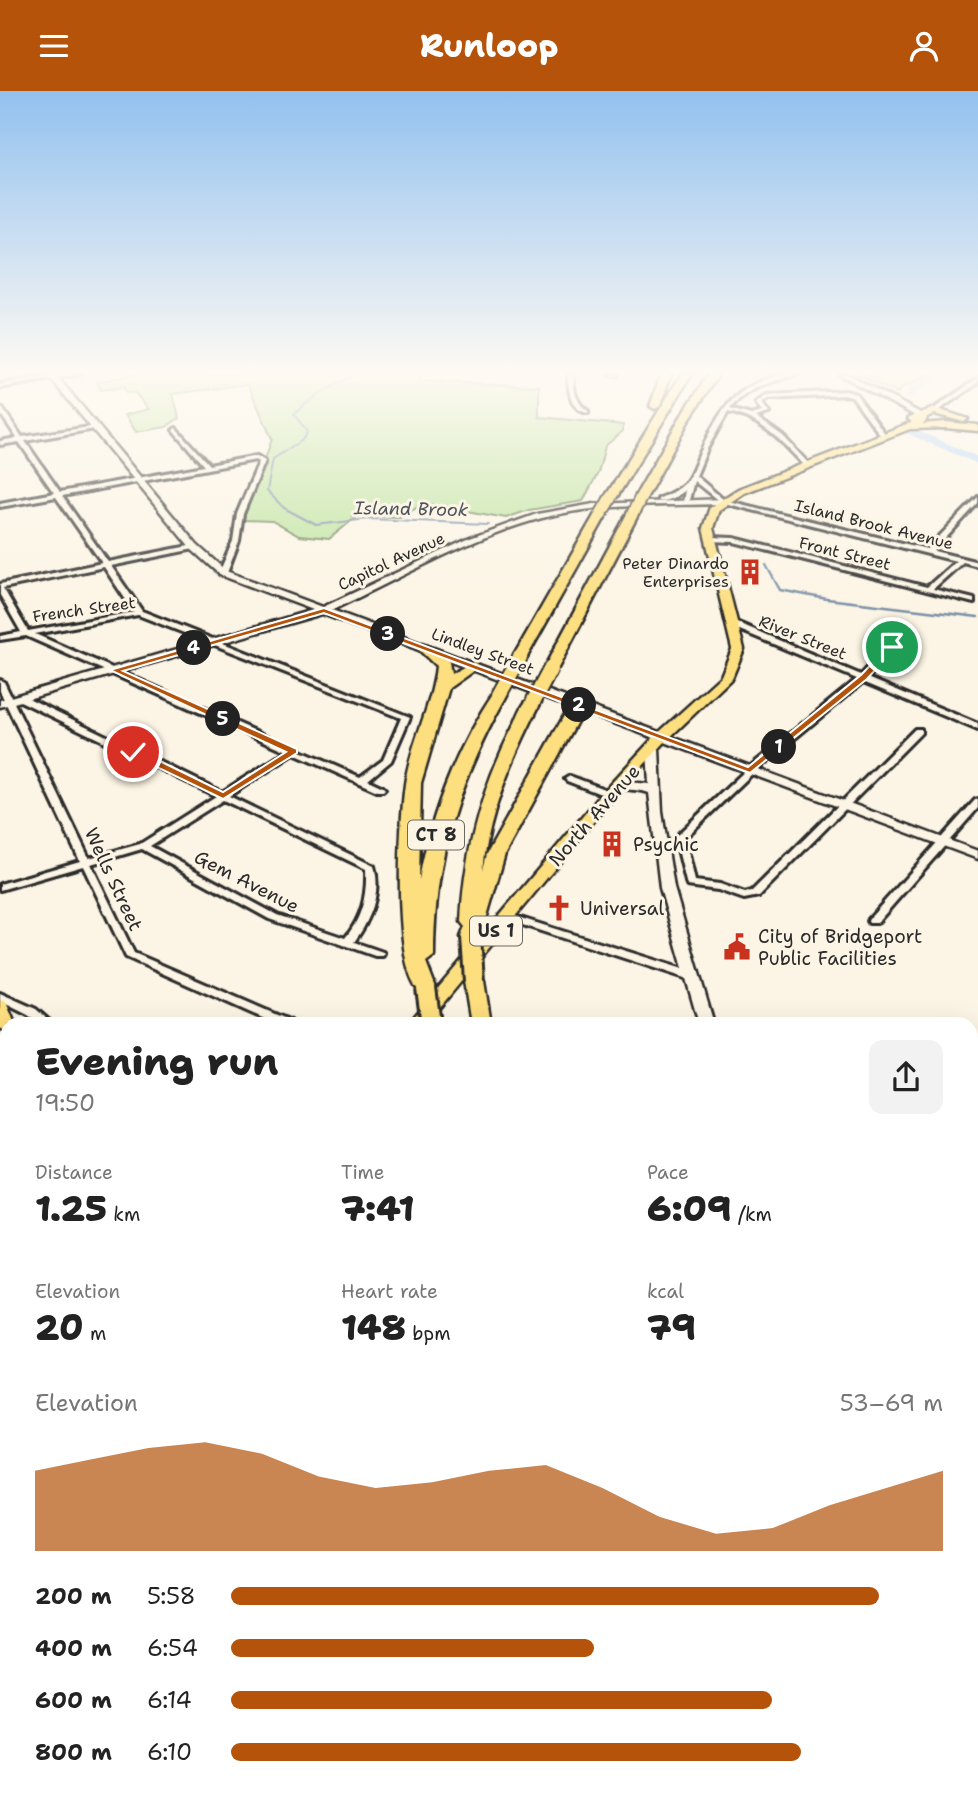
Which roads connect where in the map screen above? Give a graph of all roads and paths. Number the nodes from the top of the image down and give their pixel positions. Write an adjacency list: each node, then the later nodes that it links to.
1 (31, 454): 13 (street)
2 (117, 454): 12 (main road, Lindley Street)
3 (196, 454): 10 (street)
4 (635, 454): 71 (highway, CT 8, bridge)
5 (665, 454): 67 (highway, CT 8, bridge)
6 (705, 454): 11 (street)
7 (795, 454): 9 (street)
8 (836, 454): 9 (main road)
9 (807, 465): 17 (main road)
10 (208, 467): 12 (street); 26 (street)
11 (694, 477): 15 (street); 16 (street); 17 (street)
12 (139, 480): 13 (street); 21 (main road, Lindley Street)
13 (58, 495): 18 (street); 24 (street)
14 (978, 499): 22 (street)
15 (660, 500): 16 (main road, Capitol Avenue); 20 (main road, Capitol Avenue)
16 (686, 501): 17 (main road, Capitol Avenue); 20 (main road, Capitol Avenue)
17 (722, 501): 19 (main road, North Avenue / US 1); 22 (street, Island Brook Avenue)
18 (0, 505)
19 (710, 539): 28 (street, Front Street); 32 (main road, North Avenue / US 1)
20 (473, 540): 30 (main road, Capitol Avenue)
21 (194, 547): 24 (street); 26 (main road, Lindley Street)
22 (929, 552): 23 (street, Island Brook Avenue)
23 (961, 560): 25 (street, Island Brook Avenue); 28 (street)
24 (104, 564): 27 (street); 31 (street)
25 (978, 564)
26 (223, 573): 30 (main road, Lindley Street)
27 (0, 587): 33 (street)
28 (929, 589): 29 (street, Front Street)
29 (971, 601)
30 (324, 610): 35 (main road, Capitol Avenue); 37 (main road, Lindley Street)
31 (139, 613): 33 (street, French Street); 35 (street, French Street)
32 (733, 624): 40 (street, River Street); 49 (main road, North Avenue / US 1)
33 (26, 633): 34 (street, French Street); 39 (street)
34 (0, 638)
35 (215, 642): 39 (main road, Capitol Avenue); 53 (street, French Street)
36 (895, 644): 40 (street)
37 (423, 647): 38 (main road, Lindley Street); 42 (highway)
38 (473, 666): 42 (highway); 44 (main road, Lindley Street)
39 (115, 670): 43 (main road, Capitol Avenue); 50 (street)
40 (864, 677): 47 (street, River Street); 51 (street)
41 (0, 682): 43 (street, Wells Street)
42 (442, 686): 71 (highway)
43 (10, 701): 45 (street); 46 (street, Wells Street)
44 (578, 705): 49 (main road, Lindley Street); 67 (highway)
45 (44, 709): 46 (street); 57 (street)
46 (16, 715): 63 (street, Wells Street)
47 (978, 727)
48 (918, 731): 59 (street)
49 (657, 743): 51 (main road, Lindley Street); 55 (main road, North Avenue / US 1); 56 (main road)
50 (293, 751): 53 (street); 57 (street)
51 (750, 771): 59 (main road, Lindley Street); 59 (street)
52 (570, 779): 55 (street)
53 (361, 781): 54 (street)
54 (380, 789)
55 (613, 789): 56 (main road); 65 (main road, North Avenue / US 1)
56 (655, 791): 70 (main road)
57 (223, 796): 61 (street); 68 (street)
58 (978, 802): 60 (street)
59 (843, 806): 60 (main road, Lindley Street)
60 (942, 842): 62 (main road, Lindley Street); 66 (street)
61 (143, 846): 63 (street); 68 (street, Gem Avenue)
62 (978, 855)
63 (87, 862): 64 (street); 74 (street, Wells Street)
64 (0, 887)
65 (508, 917): 70 (street); 75 (main road, North Avenue / US 1)
66 (873, 921)
67 (471, 937): 77 (highway, CT 8, bridge)
68 (347, 943): 69 (street, Gem Avenue)
69 (379, 954)
70 (692, 976): 78 (main road)
71 (426, 988): 76 (highway, CT 8, bridge)
72 (0, 997): 73 (street)
73 (39, 1017)
74 (271, 1017)
75 (422, 1017)
76 (430, 1017)
77 (480, 1017)
78 (705, 1017)

